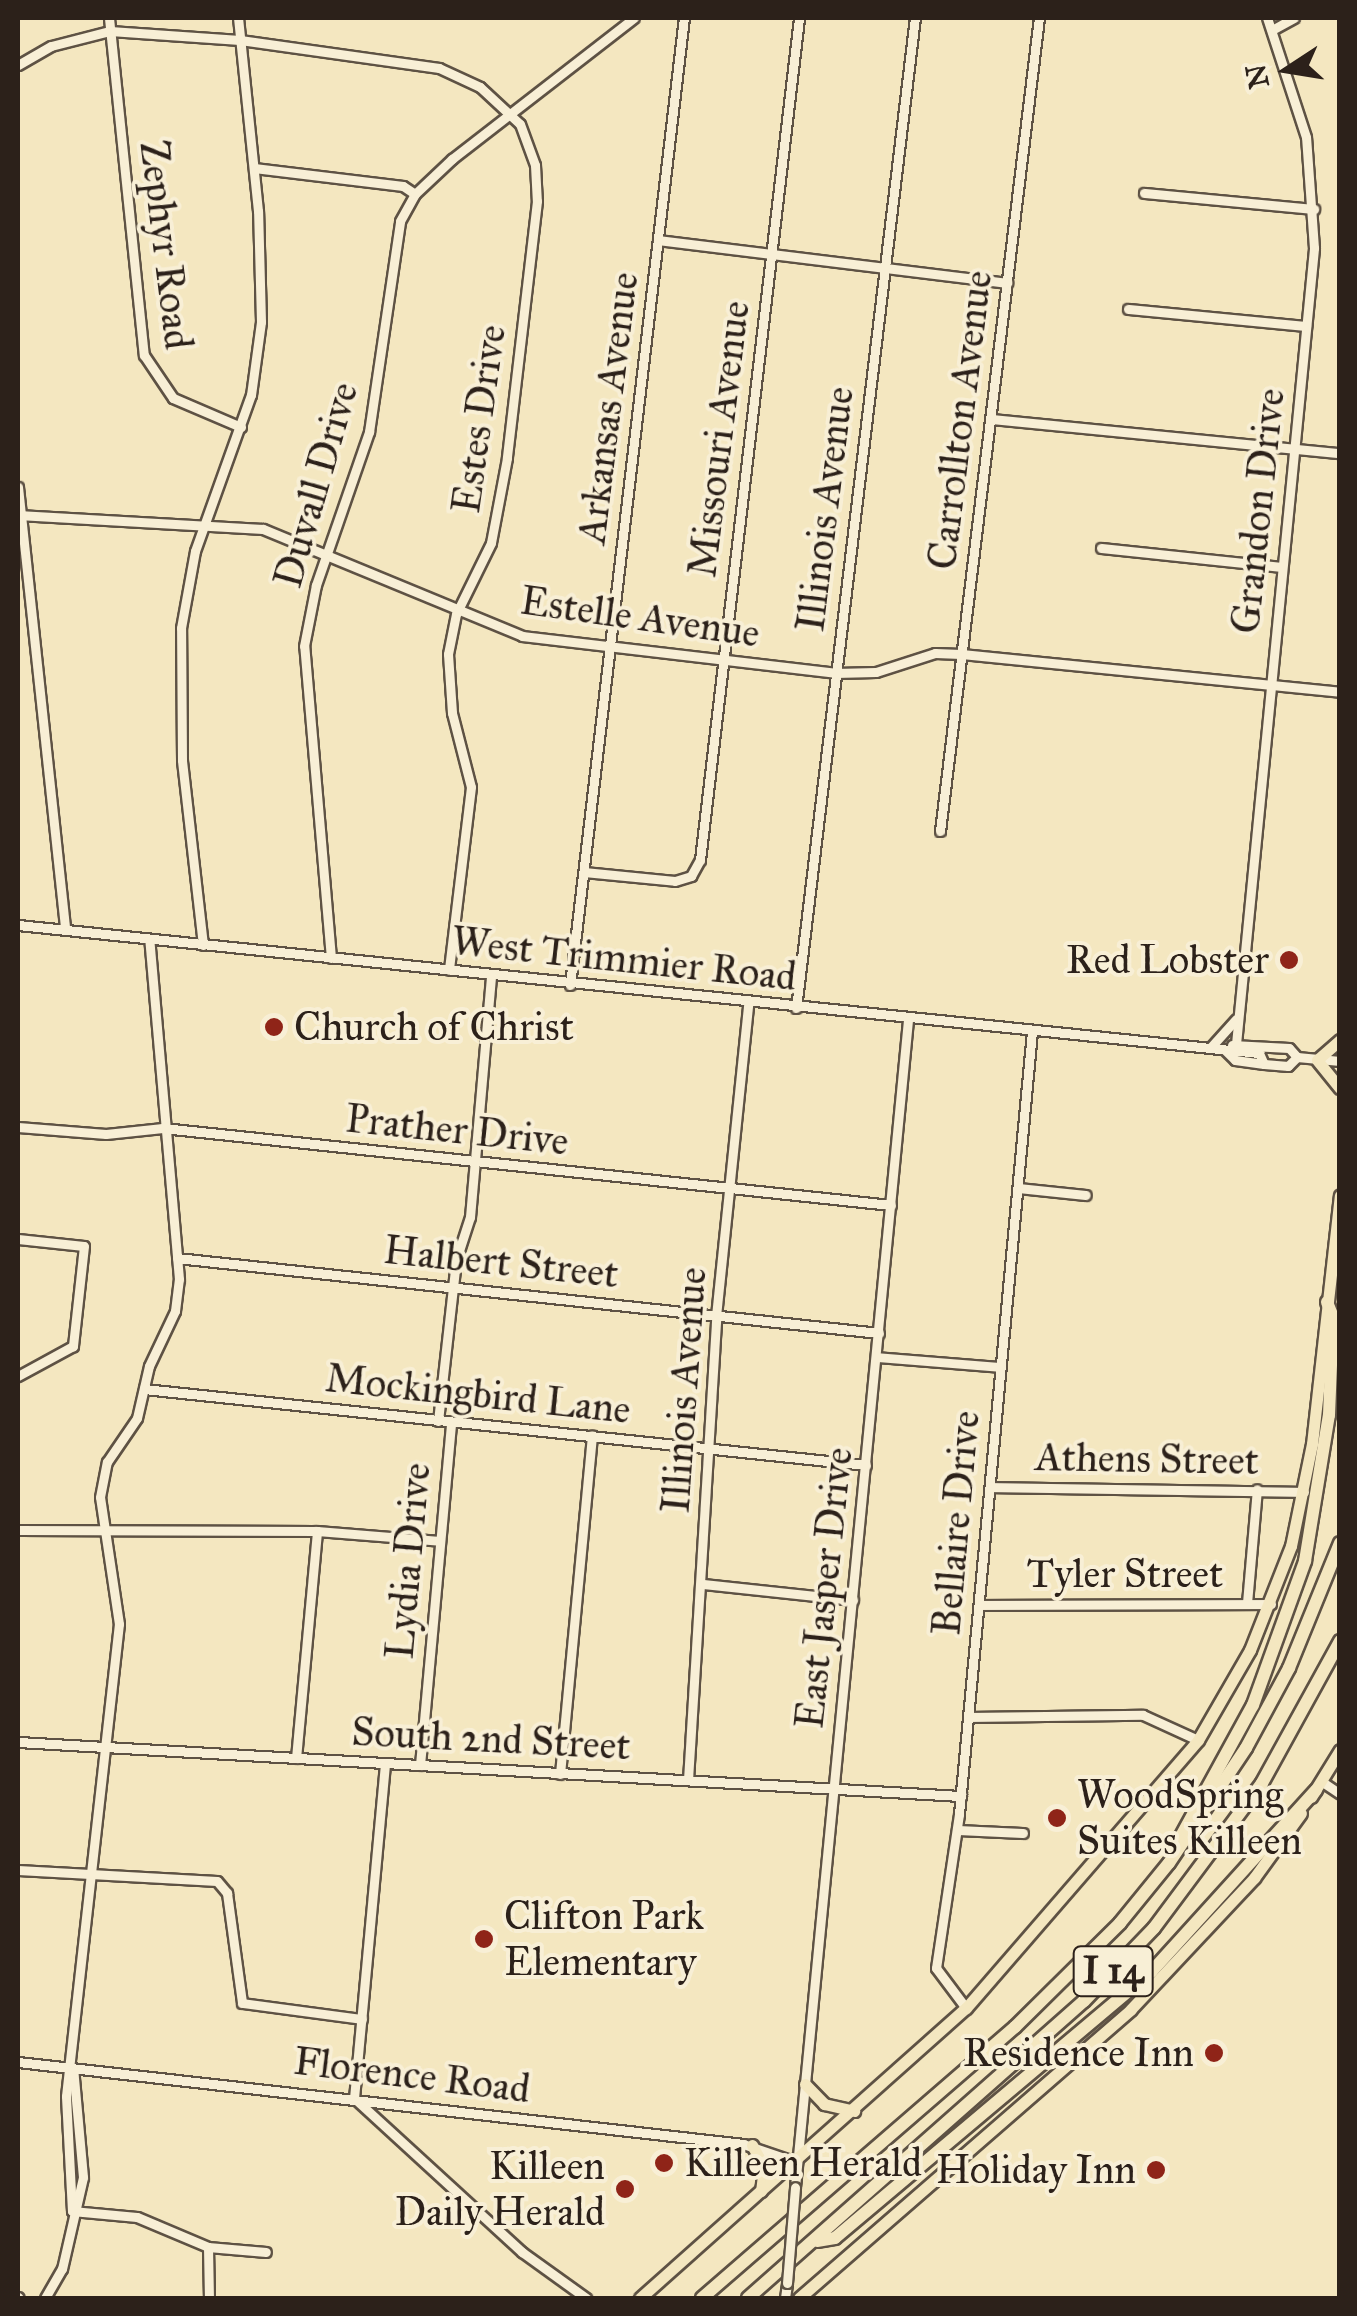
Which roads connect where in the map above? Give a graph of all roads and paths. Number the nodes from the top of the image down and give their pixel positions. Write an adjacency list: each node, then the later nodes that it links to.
1 (109, 18): 11 (street, Zephyr Road)
2 (238, 18): 12 (street)
3 (634, 18): 14 (street, Duvall Drive)
4 (684, 18): 19 (street, Arkansas Avenue)
5 (799, 18): 20 (street, Missouri Avenue)
6 (915, 18): 21 (street, Illinois Avenue)
7 (1040, 18): 22 (street, Carrollton Avenue)
8 (1267, 18): 10 (street, Grandon Drive)
9 (1294, 18): 10 (street)
10 (1272, 30): 18 (street, Grandon Drive)
11 (110, 31): 12 (street); 13 (street); 26 (street, Zephyr Road)
12 (240, 40): 14 (street); 15 (street)
13 (18, 65)
14 (510, 112): 17 (street, Duvall Drive); 35 (street, Estes Drive)
15 (254, 168): 17 (street); 26 (street)
16 (1144, 192): 18 (street)
17 (416, 194): 33 (street, Duvall Drive)
18 (1314, 210): 24 (street, Grandon Drive)
19 (658, 240): 20 (street); 36 (street, Arkansas Avenue)
20 (772, 253): 21 (street); 38 (street, Missouri Avenue)
21 (884, 268): 22 (street); 39 (street, Illinois Avenue)
22 (1007, 283): 25 (street, Carrollton Avenue)
23 (1128, 309): 24 (street)
24 (1306, 326): 27 (street, Grandon Drive)
25 (991, 419): 27 (street); 37 (street, Carrollton Avenue)
26 (240, 427): 31 (street)
27 (1294, 448): 28 (street); 34 (street, Grandon Drive)
28 (1340, 453)
29 (18, 487): 30 (street)
30 (19, 515): 31 (street, Estelle Avenue); 45 (street)
31 (204, 522): 33 (street, Estelle Avenue); 47 (street)
32 (1100, 548): 34 (street)
33 (328, 553): 35 (street, Estelle Avenue); 48 (street, Duvall Drive)
34 (1282, 567): 40 (street, Grandon Drive)
35 (456, 614): 36 (street, Estelle Avenue); 49 (street, Estes Drive)
36 (610, 648): 38 (street, Estelle Avenue); 43 (street, Arkansas Avenue)
37 (961, 654): 39 (street, Estelle Avenue); 40 (street, Estelle Avenue); 42 (street, Carrollton Avenue)
38 (724, 660): 39 (street, Estelle Avenue); 43 (street, Missouri Avenue)
39 (835, 672): 53 (street, Illinois Avenue)
40 (1271, 685): 41 (street, Estelle Avenue); 54 (street, Grandon Drive)
41 (1340, 692)
42 (940, 830)
43 (584, 872): 51 (street, Arkansas Avenue)
44 (18, 925): 45 (street, West Trimmier Road)
45 (65, 930): 46 (street, West Trimmier Road)
46 (149, 938): 47 (street, West Trimmier Road); 66 (street)
47 (203, 945): 48 (street, West Trimmier Road)
48 (331, 958): 49 (street, West Trimmier Road)
49 (449, 970): 50 (street, West Trimmier Road)
50 (490, 975): 51 (street, West Trimmier Road); 67 (street, Lydia Drive)
51 (570, 985): 52 (street, West Trimmier Road)
52 (748, 1004): 53 (street, West Trimmier Road); 69 (street, Illinois Avenue)
53 (796, 1008): 55 (street, West Trimmier Road)
54 (1238, 1017): 58 (street, Grandon Drive); 59 (street)
55 (908, 1020): 56 (street, West Trimmier Road); 72 (street, East Jasper Drive)
56 (1032, 1032): 59 (street, West Trimmier Road); 68 (street, Bellaire Drive)
57 (1340, 1040): 62 (main road)
58 (1236, 1044): 60 (street); 61 (street, West Trimmier Road)
59 (1210, 1048): 60 (street, West Trimmier Road)
60 (1225, 1050): 61 (street, West Trimmier Road)
61 (1297, 1057): 62 (street, West Trimmier Road)
62 (1316, 1060): 63 (street, West Trimmier Road); 64 (main road)
63 (1340, 1061)
64 (1340, 1088)
65 (18, 1127): 66 (street, Prather Drive)
66 (163, 1128): 67 (street, Prather Drive); 74 (street)
67 (475, 1163): 69 (street, Prather Drive); 75 (street, Lydia Drive)
68 (1018, 1188): 70 (street); 80 (street, Bellaire Drive)
69 (730, 1190): 72 (street, Prather Drive); 77 (street, Illinois Avenue)
70 (1086, 1194)
71 (1340, 1196): 76 (main road)
72 (891, 1205): 78 (street, East Jasper Drive)
73 (18, 1239): 81 (street)
74 (177, 1258): 75 (street, Halbert Street); 82 (street)
75 (452, 1286): 77 (street, Halbert Street); 83 (street, Lydia Drive)
76 (1327, 1302): 90 (main road); 118 (highway)
77 (716, 1316): 78 (street, Halbert Street); 86 (street, Illinois Avenue)
78 (879, 1333): 79 (street, East Jasper Drive)
79 (876, 1358): 80 (street); 87 (street, East Jasper Drive)
80 (1001, 1367): 88 (street, Bellaire Drive)
81 (18, 1376)
82 (144, 1388): 83 (street, Mockingbird Lane); 93 (street)
83 (438, 1421): 84 (street, Mockingbird Lane)
84 (451, 1422): 85 (street, Mockingbird Lane); 94 (street, Lydia Drive)
85 (592, 1436): 86 (street, Mockingbird Lane); 110 (street)
86 (707, 1449): 87 (street, Mockingbird Lane); 96 (street, Illinois Avenue)
87 (866, 1465): 97 (street, East Jasper Drive)
88 (990, 1487): 89 (street, Athens Street); 100 (street, Bellaire Drive)
89 (1257, 1489): 90 (street, Athens Street); 98 (street)
90 (1304, 1492): 99 (main road)
91 (18, 1530): 93 (street)
92 (317, 1531): 93 (street); 94 (street); 107 (street)
93 (102, 1532): 105 (street)
94 (440, 1541): 109 (street, Lydia Drive)
95 (1340, 1543): 118 (highway, I 14)
96 (704, 1584): 97 (street); 111 (street, Illinois Avenue)
97 (853, 1600): 113 (street, East Jasper Drive)
98 (1247, 1603): 99 (street, Tyler Street); 100 (street, Tyler Street)
99 (1271, 1604): 103 (main road)
100 (979, 1605): 102 (street, Bellaire Drive)
101 (1340, 1641): 134 (highway, I 14)
102 (968, 1716): 103 (street); 115 (street, Bellaire Drive)
103 (1198, 1740): 121 (main road)
104 (18, 1742): 105 (street, South 2nd Street)
105 (106, 1747): 107 (street, South 2nd Street); 120 (street)
106 (1340, 1750): 112 (main road)
107 (296, 1758): 108 (street, South 2nd Street)
108 (385, 1764): 109 (street, South 2nd Street); 122 (street)
109 (420, 1765): 110 (street, South 2nd Street)
110 (560, 1774): 111 (street, South 2nd Street)
111 (688, 1780): 113 (street, South 2nd Street)
112 (1319, 1785): 114 (street); 134 (highway); 137 (main road)
113 (834, 1789): 115 (street, South 2nd Street); 125 (street, East Jasper Drive)
114 (1340, 1794)
115 (960, 1796): 116 (street, Bellaire Drive)
116 (957, 1830): 117 (street); 121 (street, Bellaire Drive)
117 (1023, 1833)
118 (1170, 1863): 142 (highway, I 14)
119 (18, 1870): 120 (street)
120 (94, 1874): 122 (street); 124 (street)
121 (966, 2008): 127 (main road)
122 (362, 2019): 126 (street)
123 (18, 2062): 124 (street, Florence Road)
124 (74, 2068): 126 (street, Florence Road); 128 (street); 129 (street)
125 (805, 2084): 127 (main road); 131 (street, East Jasper Drive)
126 (354, 2098): 130 (street, Florence Road); 140 (street)
127 (854, 2111): 131 (main road)
128 (85, 2144): 129 (street); 133 (street)
129 (73, 2145): 133 (street)
130 (752, 2145): 131 (street, Florence Road); 132 (main road)
131 (796, 2162): 132 (main road); 144 (street, East Jasper Drive, bridge)
132 (760, 2192): 141 (main road)
133 (72, 2211): 135 (street); 138 (street)
134 (814, 2241): 143 (highway, I 14)
135 (208, 2247): 136 (street); 139 (street)
136 (266, 2252)
137 (817, 2283): 145 (main road); 146 (main road)
138 (44, 2298)
139 (209, 2298)
140 (586, 2298)
141 (640, 2298)
142 (702, 2298)
143 (748, 2298)
144 (786, 2298)
145 (799, 2298)
146 (814, 2298)

